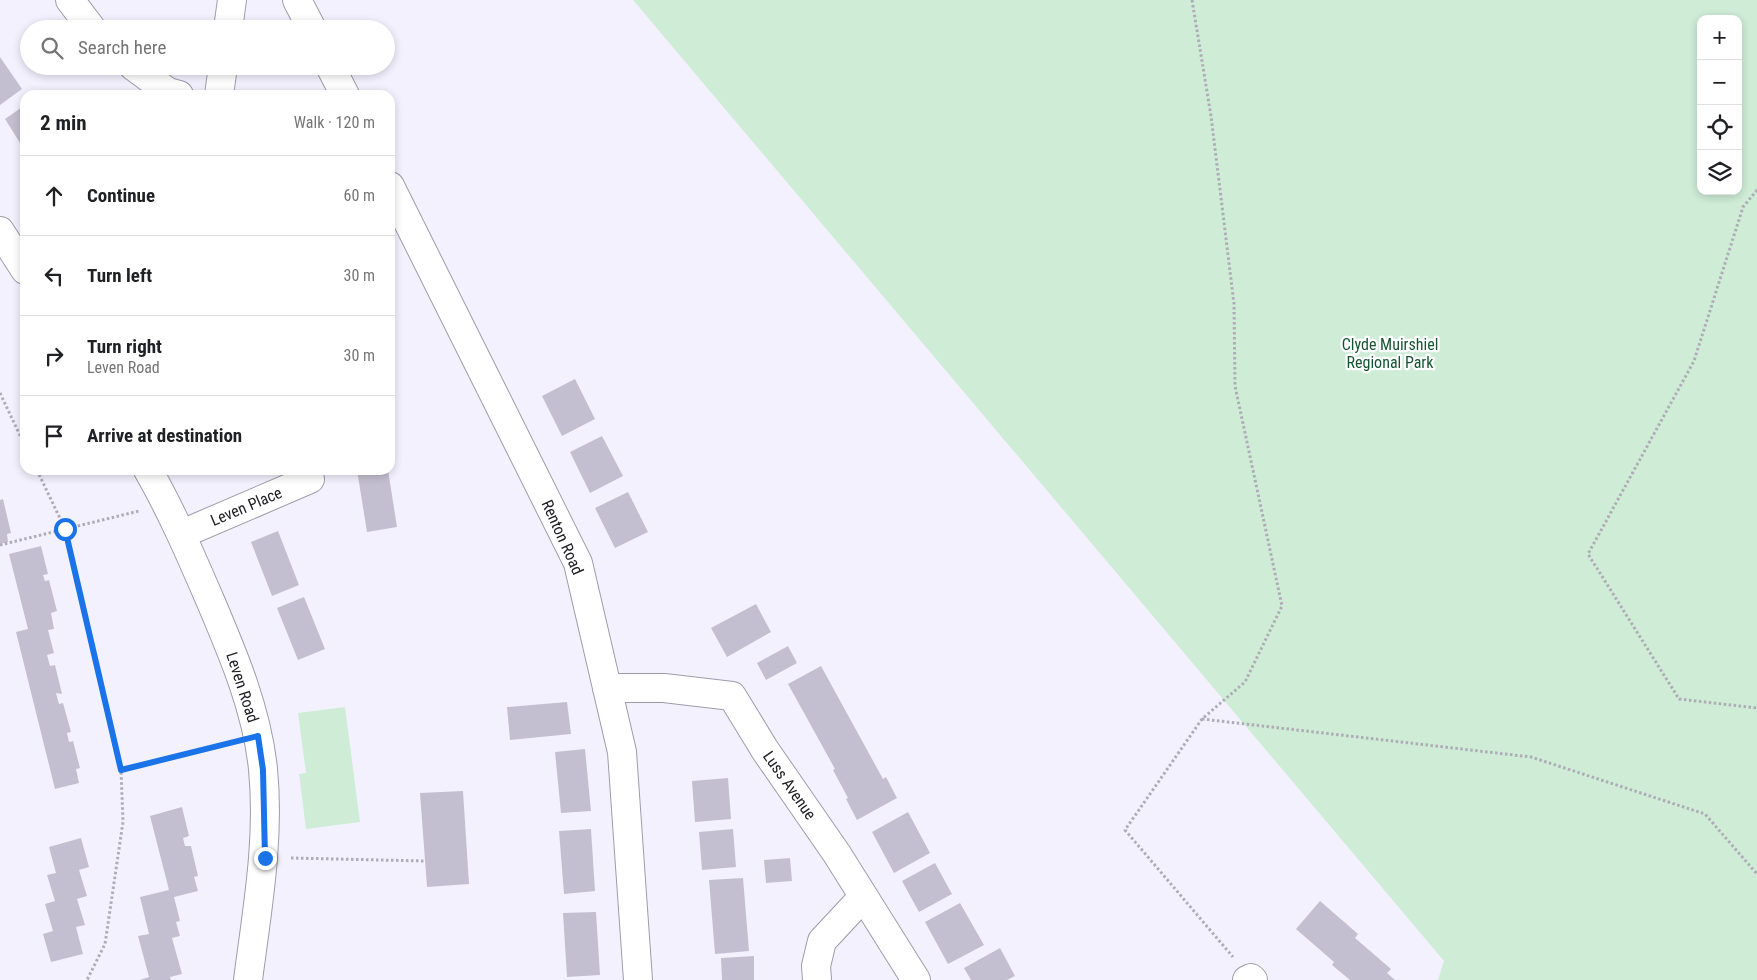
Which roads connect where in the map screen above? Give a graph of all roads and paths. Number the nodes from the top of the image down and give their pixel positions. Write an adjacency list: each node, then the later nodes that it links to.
1 (70, 0): 5 (street)
2 (232, 0): 6 (street)
3 (297, 0): 7 (street)
4 (1192, 0): 29 (path)
5 (85, 20)
6 (229, 20)
7 (307, 20)
8 (145, 75): 11 (street)
9 (221, 75): 12 (street)
10 (335, 75): 13 (street)
11 (165, 90)
12 (219, 90)
13 (342, 90)
14 (1757, 190): 28 (path)
15 (395, 196): 27 (street, Renton Road)
16 (0, 231): 17 (street)
17 (20, 262)
18 (0, 393): 19 (path)
19 (20, 435)
20 (39, 475): 24 (path)
21 (151, 475): 23 (street, Leven Road)
22 (310, 479): 25 (street, Leven Place)
23 (166, 504): 24 (path); 25 (street, Leven Road)
24 (65, 529): 26 (path); 31 (path)
25 (182, 534): 30 (street, Leven Road)
26 (0, 545)
27 (607, 688): 35 (street, Luss Avenue); 39 (street, Renton Road)
28 (1757, 708)
29 (1202, 719): 34 (path); 36 (path)
30 (258, 736): 31 (path); 32 (street, Leven Road)
31 (121, 770): 37 (path)
32 (265, 858): 33 (path); 38 (street, Leven Road)
33 (425, 861)
34 (1757, 874)
35 (863, 897): 40 (street); 41 (street, Luss Avenue)
36 (1250, 979)
37 (87, 980)
38 (248, 980)
39 (638, 980)
40 (817, 980)
41 (916, 980)

